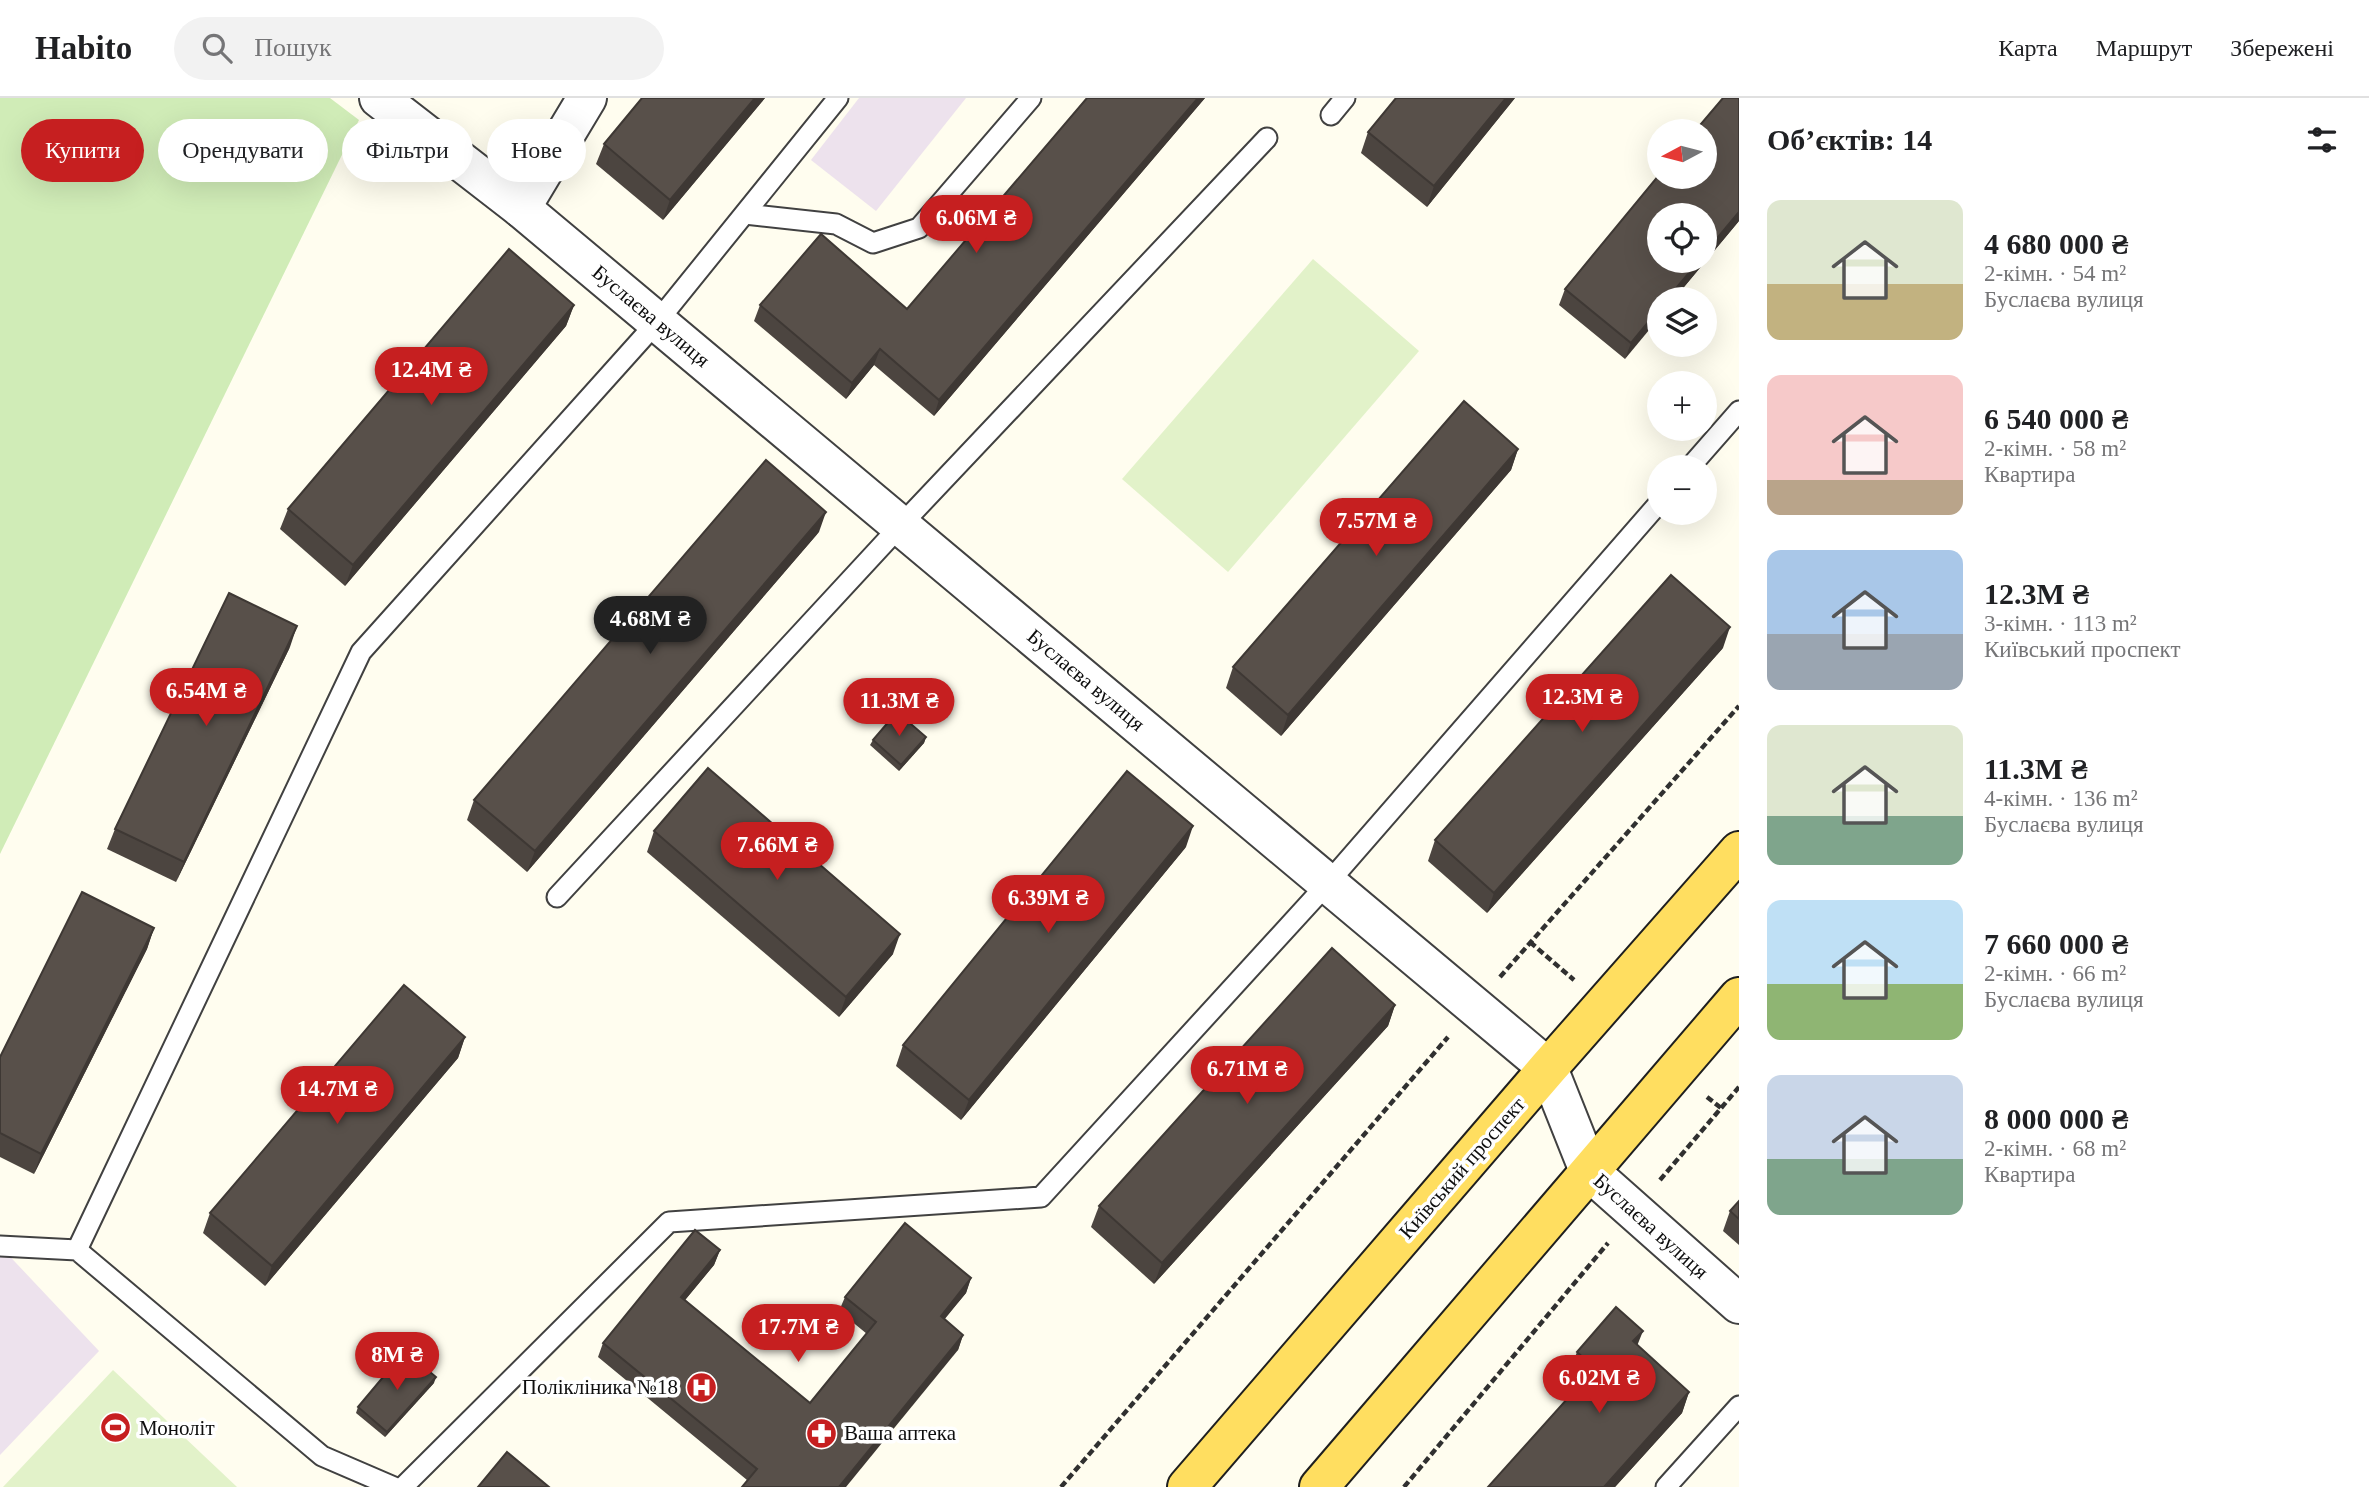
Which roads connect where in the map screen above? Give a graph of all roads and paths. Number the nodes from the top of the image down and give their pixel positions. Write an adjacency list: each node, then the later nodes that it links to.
1 (379, 98): 8 (street, Буслаєва вулиця)
2 (587, 98): 8 (street)
3 (838, 98): 9 (lane)
4 (1031, 98): 9 (lane)
5 (1345, 98): 6 (lane)
6 (1331, 115)
7 (1267, 138): 14 (lane)
8 (521, 208): 10 (street, Буслаєва вулиця)
9 (745, 214): 10 (lane)
10 (657, 322): 14 (street, Буслаєва вулиця); 26 (lane)
11 (1739, 411): 12 (lane)
12 (1700, 455)
13 (1647, 517): 17 (lane)
14 (901, 525): 17 (street, Буслаєва вулиця); 18 (lane)
15 (1739, 706): 20 (path)
16 (1739, 850): 21 (main road, Київський проспект)
17 (1328, 883): 20 (street, Буслаєва вулиця); 30 (lane)
18 (556, 897)
19 (1739, 997): 23 (main road)
20 (1475, 1006): 21 (street, Буслаєва вулиця); 31 (path)
21 (1548, 1068): 23 (street, Буслаєва вулиця); 32 (main road, Київський проспект)
22 (1739, 1087): 24 (path)
23 (1589, 1171): 24 (street, Буслаєва вулиця); 33 (main road)
24 (1634, 1212): 27 (street, Буслаєва вулиця); 34 (path)
25 (0, 1245): 26 (lane)
26 (77, 1250): 29 (lane)
27 (1739, 1304)
28 (1739, 1406): 35 (lane)
29 (394, 1487)
30 (403, 1487)
31 (1060, 1487)
32 (1187, 1487)
33 (1319, 1487)
34 (1404, 1487)
35 (1666, 1487)

